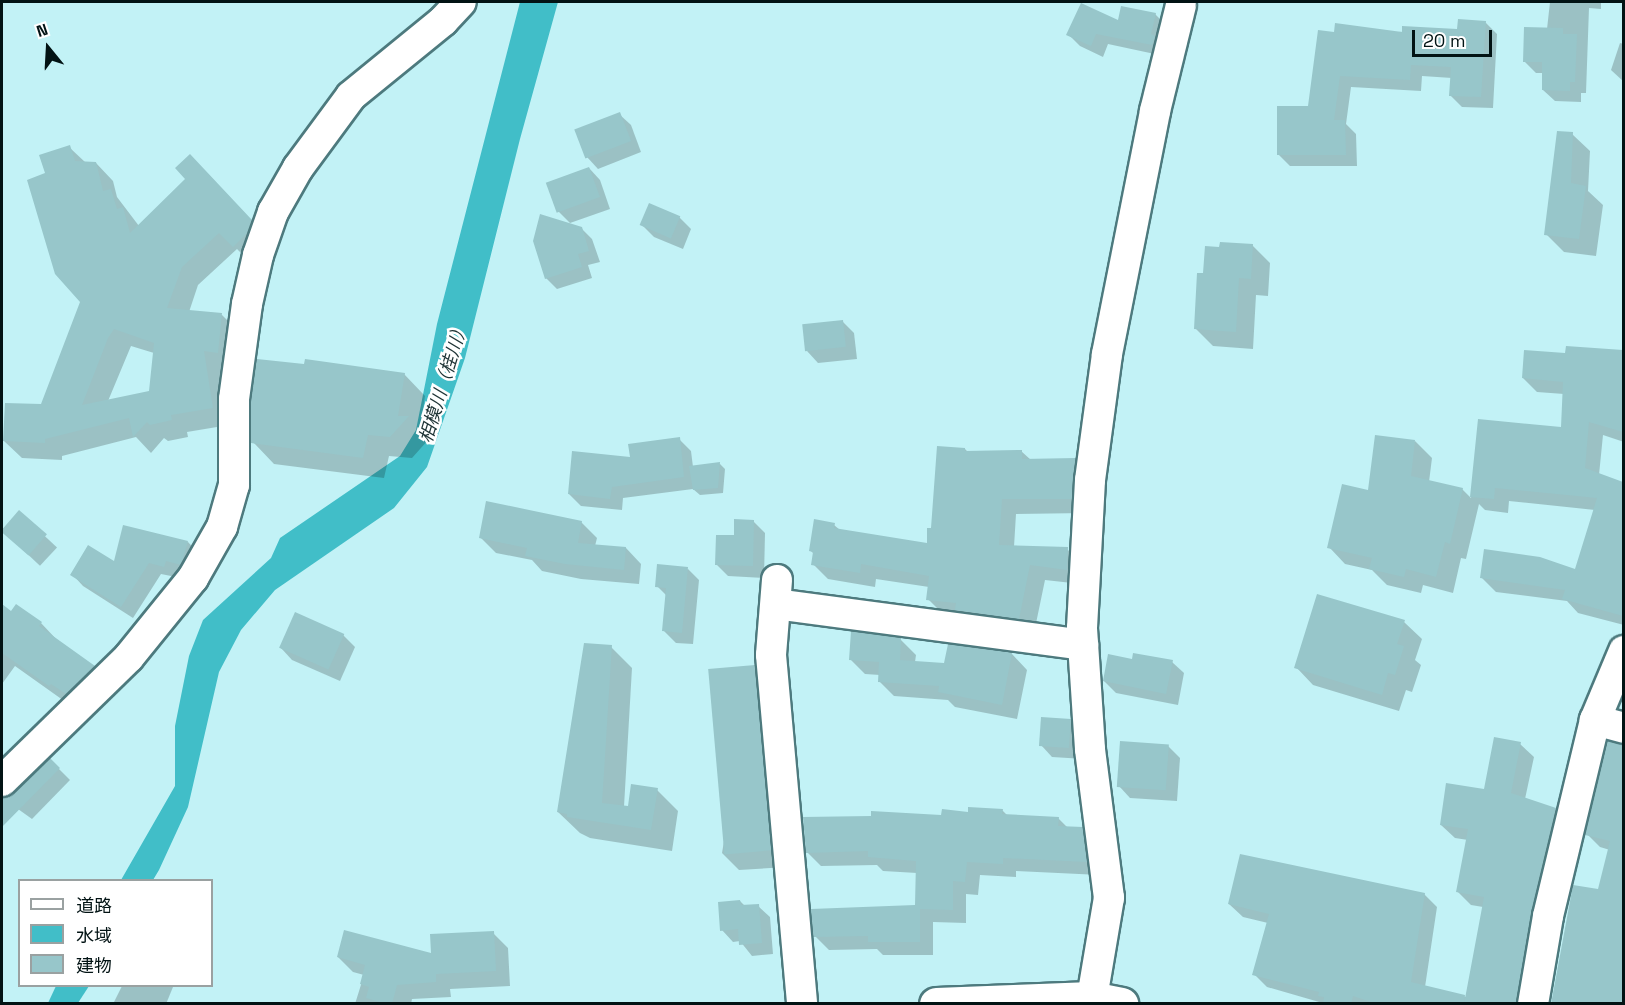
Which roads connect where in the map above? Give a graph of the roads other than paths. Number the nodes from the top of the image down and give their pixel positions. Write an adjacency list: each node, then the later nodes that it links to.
1 (461, 2): 6 (street)
2 (1181, 5): 3 (street)
3 (1083, 645): 7 (street); 8 (street)
4 (1623, 651): 5 (street)
5 (1609, 724): 10 (street)
6 (2, 781)
7 (1101, 1002): 9 (street)
8 (802, 1004)
9 (936, 1004)
10 (1533, 1004)

